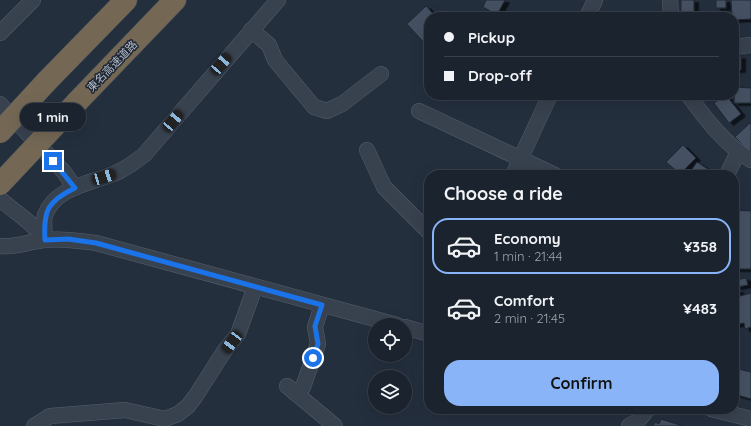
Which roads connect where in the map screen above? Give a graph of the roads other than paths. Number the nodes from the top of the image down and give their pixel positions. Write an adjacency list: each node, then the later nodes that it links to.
1 (33, 0): 10 (street)
2 (126, 0): 18 (highway, bridge)
3 (175, 0): 26 (highway, 東名高速道路, bridge)
4 (278, 0): 9 (street)
5 (595, 0): 7 (street)
6 (670, 0): 8 (street)
7 (589, 12)
8 (671, 12)
9 (251, 30): 13 (street); 27 (street)
10 (0, 33)
11 (751, 45): 12 (street)
12 (739, 46)
13 (381, 74)
14 (548, 100): 21 (street)
15 (692, 100): 20 (street)
16 (0, 104): 27 (street)
17 (419, 111): 21 (street)
18 (0, 132)
19 (367, 150): 29 (street)
20 (738, 152): 22 (street); 25 (street)
21 (520, 159): 23 (street); 24 (street)
22 (751, 160)
23 (515, 170)
24 (544, 170)
25 (729, 170)
26 (0, 184)
27 (75, 188): 31 (street)
28 (0, 200): 30 (street)
29 (424, 227)
30 (35, 228)
31 (45, 240): 32 (street); 33 (street)
32 (0, 246)
33 (255, 287): 34 (street); 41 (street)
34 (322, 305): 35 (street); 42 (street)
35 (371, 318)
36 (412, 329): 37 (street)
37 (424, 333)
38 (644, 414): 43 (street)
39 (731, 414): 40 (street)
40 (751, 419)
41 (34, 426)
42 (335, 426)
43 (629, 426)

